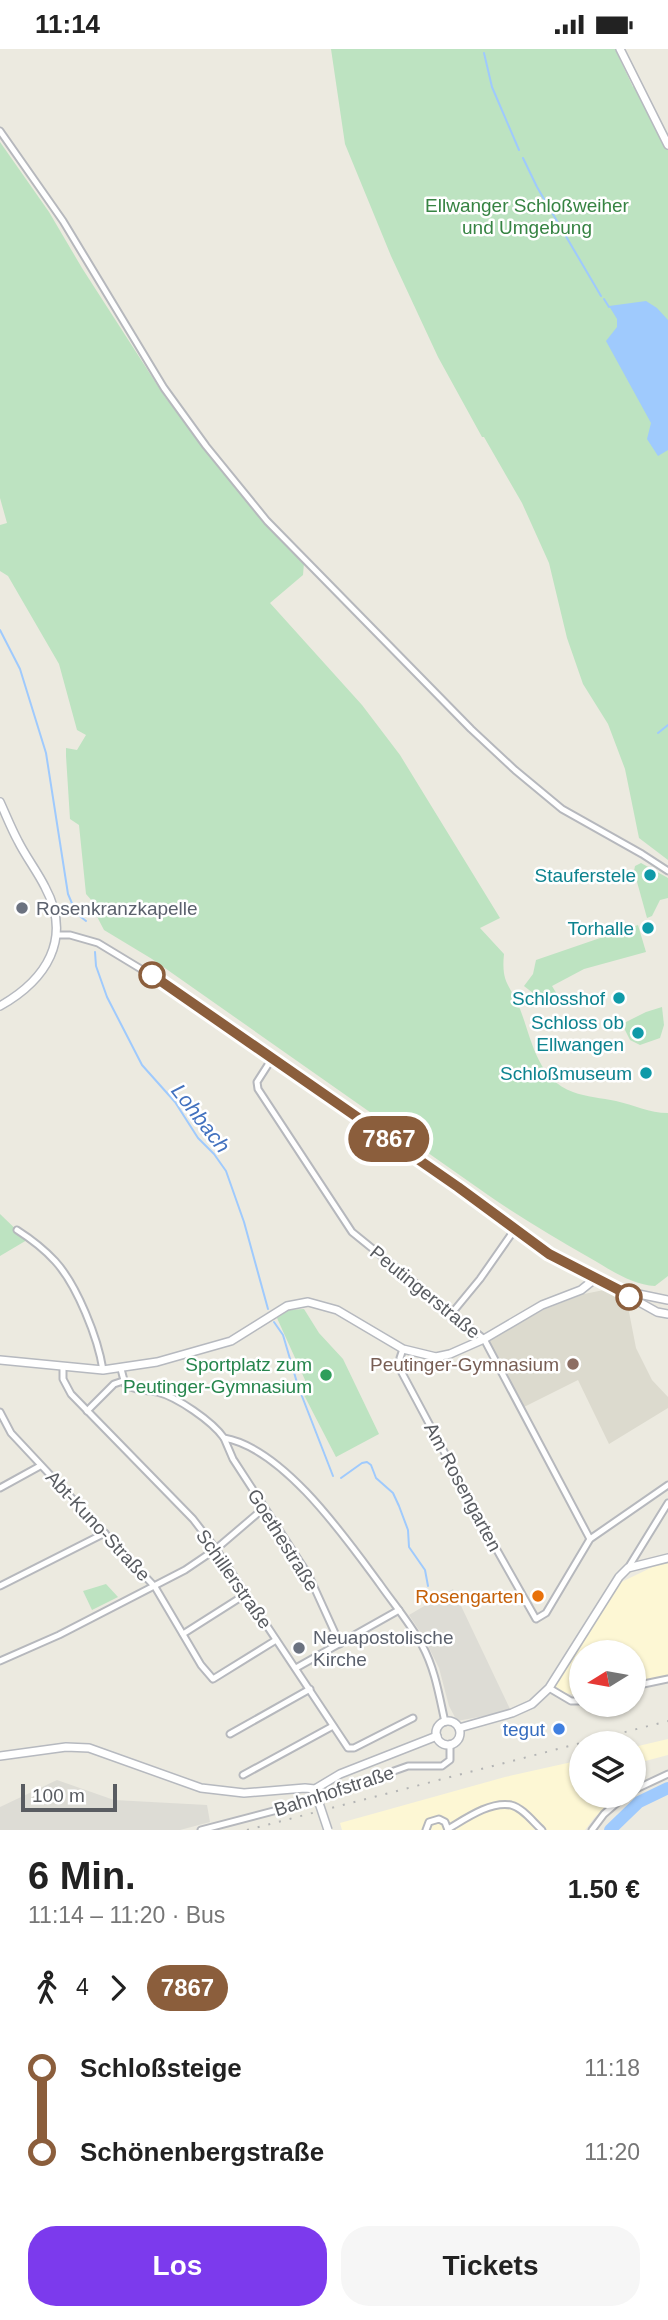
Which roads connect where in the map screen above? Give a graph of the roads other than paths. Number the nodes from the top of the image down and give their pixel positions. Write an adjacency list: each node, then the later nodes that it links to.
1 (620, 49): 3 (street)
2 (0, 131): 5 (street)
3 (668, 145)
4 (0, 802): 6 (street)
5 (668, 871)
6 (57, 935): 7 (street); 8 (street)
7 (0, 1006)
8 (273, 1057): 9 (street); 14 (street, Peutingerstraße)
9 (515, 1229): 11 (street); 14 (street)
10 (17, 1230): 21 (street)
11 (596, 1278): 12 (street); 16 (street)
12 (619, 1290): 13 (street); 15 (street)
13 (668, 1299)
14 (452, 1313): 16 (street, Peutingerstraße)
15 (668, 1314)
16 (484, 1339): 17 (street); 32 (street, Peutingerstraße)
17 (403, 1349): 20 (street); 32 (street, Am Rosengarten)
18 (0, 1360): 19 (street)
19 (63, 1367): 21 (street); 23 (street, Schillerstraße)
20 (121, 1369): 21 (street); 22 (street)
21 (103, 1370)
22 (123, 1381): 23 (street); 25 (street)
23 (87, 1411): 33 (street, Schillerstraße)
24 (0, 1412): 26 (street, Abt-Kuno-Straße)
25 (224, 1439): 30 (street, Goethestraße); 39 (street)
26 (40, 1466): 28 (street); 31 (street, Abt-Kuno-Straße)
27 (668, 1485): 32 (street)
28 (0, 1488)
29 (668, 1503): 35 (street)
30 (264, 1508): 33 (street); 42 (street, Goethestraße)
31 (106, 1533): 36 (street); 37 (street, Abt-Kuno-Straße)
32 (590, 1539)
33 (216, 1549): 37 (street); 38 (street, Schillerstraße)
34 (668, 1557): 35 (street)
35 (628, 1568): 47 (street)
36 (0, 1585)
37 (155, 1587): 40 (street, Abt-Kuno-Straße); 43 (street)
38 (246, 1594): 40 (street); 41 (street, Schillerstraße)
39 (399, 1610): 42 (street); 51 (street)
40 (183, 1634): 41 (street, Abt-Kuno-Straße)
41 (276, 1640): 44 (street, Schillerstraße)
42 (340, 1644): 44 (street)
43 (0, 1661)
44 (296, 1668): 48 (street, Schillerstraße)
45 (668, 1679): 46 (street)
46 (646, 1684)
47 (550, 1688): 49 (street); 53 (street)
48 (310, 1689): 52 (street, Schillerstraße); 54 (street)
49 (569, 1700)
50 (413, 1718): 52 (street, Schillerstraße)
51 (445, 1722): 53 (street); 55 (street)
52 (333, 1726): 58 (street)
53 (458, 1728): 56 (street)
54 (230, 1734)
55 (437, 1736): 56 (street); 61 (street)
56 (450, 1744): 64 (street, Bahnhofstraße)
57 (0, 1756): 61 (street)
58 (243, 1775)
59 (668, 1775): 60 (street)
60 (646, 1785)
61 (315, 1791): 65 (street, bridge)
62 (611, 1808): 68 (street)
63 (448, 1829): 66 (street); 67 (street)
64 (201, 1830)
65 (328, 1830)
66 (426, 1830)
67 (542, 1830)
68 (592, 1830)

